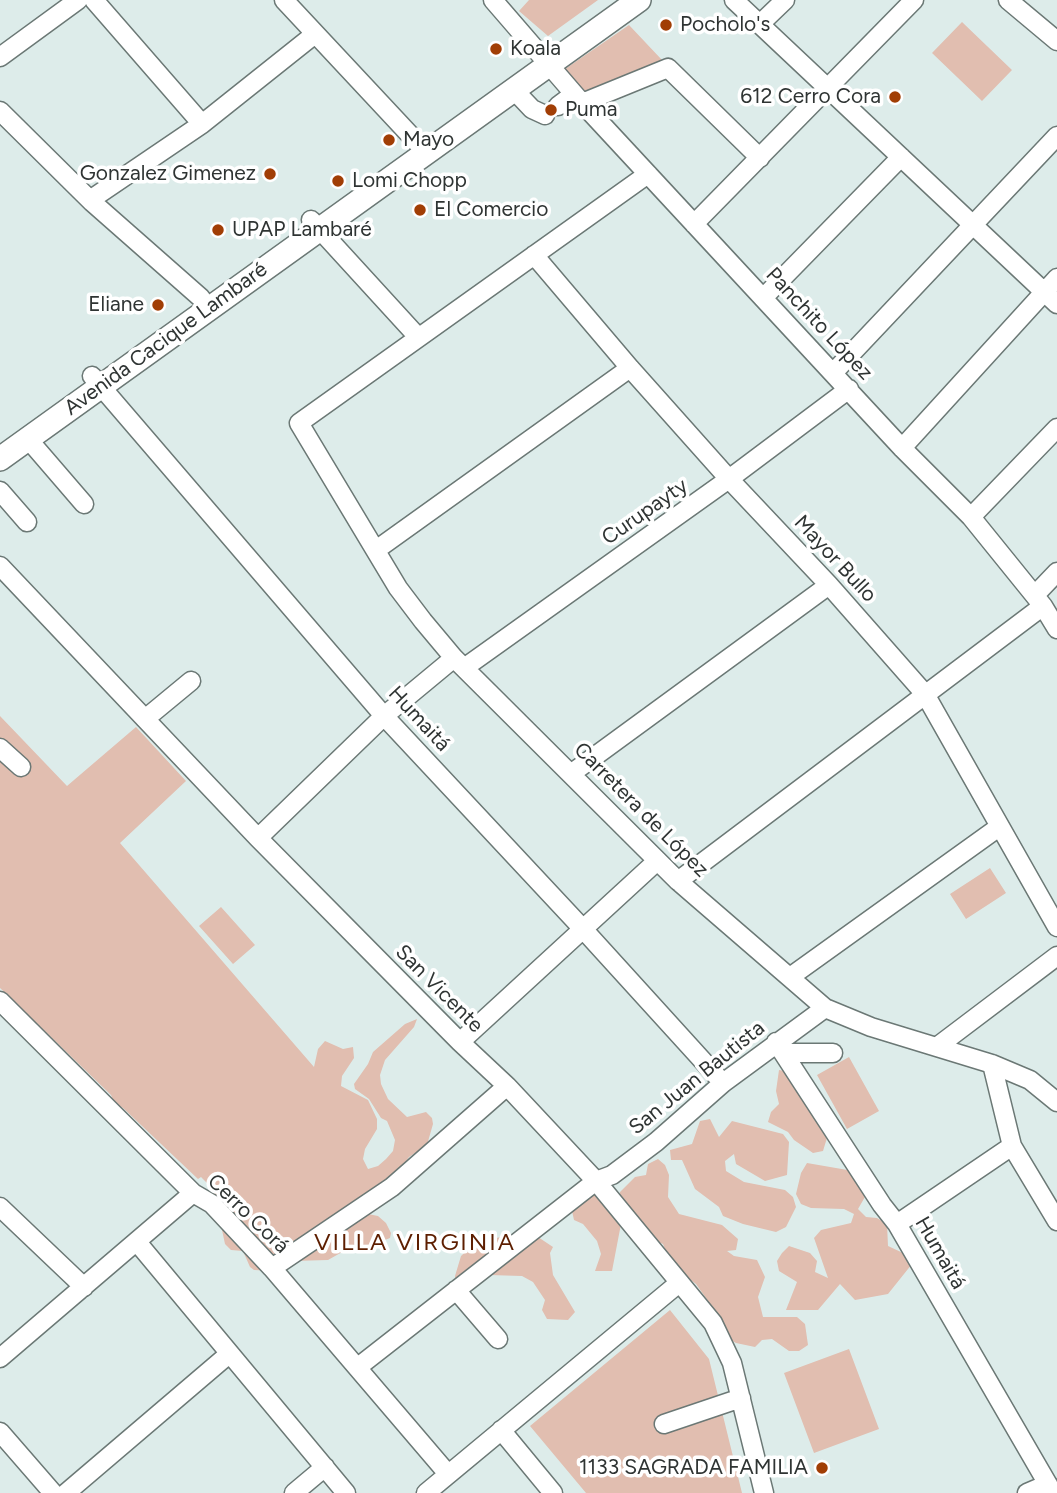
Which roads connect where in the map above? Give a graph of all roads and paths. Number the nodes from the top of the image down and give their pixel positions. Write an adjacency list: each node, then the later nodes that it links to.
1 (78, 0): 16 (street)
2 (94, 0): 22 (street)
3 (284, 0): 14 (street)
4 (493, 0): 12 (street, Panchito López)
5 (520, 0): 12 (street)
6 (619, 0): 17 (main road, Avenida Cacique Lambaré)
7 (639, 0): 17 (main road, Avenida Cacique Lambaré)
8 (734, 0): 13 (street)
9 (785, 0): 13 (street)
10 (914, 0): 18 (street)
11 (1008, 0): 15 (street)
12 (507, 14): 17 (street, Panchito López)
13 (760, 24): 18 (street)
14 (315, 34): 22 (street); 24 (street)
15 (1057, 41)
16 (0, 57)
17 (545, 60): 19 (main road, Avenida Cacique Lambaré); 20 (street, Panchito López); 24 (main road, Avenida Cacique Lambaré)
18 (828, 88): 25 (street); 26 (street)
19 (514, 90): 20 (street); 24 (main road, Avenida Cacique Lambaré)
20 (578, 99): 26 (street); 27 (street, Panchito López)
21 (0, 111): 28 (street)
22 (202, 124): 28 (street)
23 (1057, 136): 30 (street)
24 (422, 148): 31 (main road, Avenida Cacique Lambaré)
25 (901, 156): 30 (street); 35 (street)
26 (760, 158): 29 (street)
27 (648, 174): 29 (street, Panchito López); 32 (street)
28 (90, 200): 34 (street)
29 (694, 224): 35 (street, Panchito López)
30 (972, 224): 33 (street); 38 (street)
31 (314, 225): 34 (main road, Avenida Cacique Lambaré); 36 (street); 39 (main road, Avenida Cacique Lambaré)
32 (534, 255): 36 (street); 37 (street, Mayor Bullo)
33 (1053, 291): 44 (street)
34 (201, 298): 39 (main road, Avenida Cacique Lambaré)
35 (764, 298): 38 (street, Panchito López)
36 (418, 337): 51 (street, Carretera de López)
37 (630, 368): 46 (street, Mayor Bullo); 51 (street)
38 (833, 373): 40 (street, Panchito López)
39 (97, 381): 42 (main road, Avenida Cacique Lambaré); 43 (main road, Avenida Cacique Lambaré); 60 (street, Humaitá)
40 (849, 389): 44 (street, Panchito López); 46 (street, Curupayty)
41 (1057, 428): 49 (street)
42 (28, 439): 45 (main road, Avenida Cacique Lambaré); 48 (street)
43 (0, 440)
44 (902, 448): 49 (street, Panchito López)
45 (0, 459)
46 (729, 479): 54 (street, Mayor Bullo); 57 (street, Curupayty)
47 (0, 491): 50 (street)
48 (84, 504)
49 (971, 517): 55 (street, Panchito López)
50 (27, 522)
51 (376, 550): 57 (street, Carretera de López)
52 (0, 566): 61 (street, San Vicente)
53 (1057, 572): 55 (street)
54 (829, 584): 59 (street, Mayor Bullo); 64 (street)
55 (1039, 601): 56 (street, Panchito López); 59 (street)
56 (1057, 629)
57 (459, 663): 60 (street, Curupayty); 64 (street, Carretera de López)
58 (191, 681): 61 (street)
59 (925, 694): 65 (street, Mayor Bullo); 68 (street)
60 (384, 716): 66 (street, Curupayty); 70 (street, Humaitá)
61 (145, 719): 66 (street, San Vicente)
62 (0, 748): 63 (street)
63 (21, 767)
64 (572, 774): 67 (street, Carretera de López)
65 (999, 827): 69 (street, Mayor Bullo); 72 (street)
66 (258, 838): 75 (street, San Vicente)
67 (657, 861): 68 (street, Carretera de López); 70 (street)
68 (678, 881): 72 (street, Carretera de López)
69 (1057, 927)
70 (583, 929): 75 (street); 80 (street, Humaitá)
71 (1057, 956): 76 (street)
72 (790, 976): 74 (street, Carretera de López)
73 (0, 1001): 85 (street, Cerro Corá)
74 (825, 1008): 76 (street, Carretera de López); 77 (street, San Juan Bautista)
75 (460, 1042): 81 (street, San Vicente)
76 (938, 1046): 79 (street, Carretera de López)
77 (780, 1047): 78 (street); 80 (street, San Juan Bautista); 88 (street, Humaitá)
78 (833, 1053)
79 (992, 1064): 82 (street, Carretera de López); 83 (street)
80 (723, 1083): 84 (street, San Juan Bautista)
81 (507, 1086): 84 (street, San Vicente); 90 (street)
82 (1057, 1102)
83 (1012, 1146): 87 (street); 88 (street)
84 (596, 1181): 91 (street, San Vicente); 93 (street, San Juan Bautista)
85 (194, 1193): 89 (street); 90 (street, Cerro Corá)
86 (0, 1207): 92 (street)
87 (1057, 1221)
88 (897, 1224): 104 (street, Humaitá)
89 (137, 1242): 92 (street); 95 (street)
90 (272, 1268): 97 (street, Cerro Corá)
91 (679, 1283): 98 (street, San Vicente); 100 (street)
92 (85, 1287): 96 (street)
93 (456, 1290): 94 (street); 97 (street, San Juan Bautista)
94 (498, 1339)
95 (229, 1354): 102 (street); 106 (street)
96 (0, 1358)
97 (358, 1367): 103 (street, Cerro Corá)
98 (741, 1398): 99 (street); 111 (street, San Vicente)
99 (664, 1424)
100 (501, 1430): 103 (street); 110 (street)
101 (0, 1432): 105 (street)
102 (325, 1467): 107 (street); 108 (street)
103 (448, 1474): 109 (street)
104 (1050, 1488): 112 (street)
105 (53, 1493)
106 (66, 1493)
107 (294, 1493)
108 (346, 1493)
109 (426, 1493)
110 (553, 1493)
111 (764, 1493)
112 (1027, 1493)

